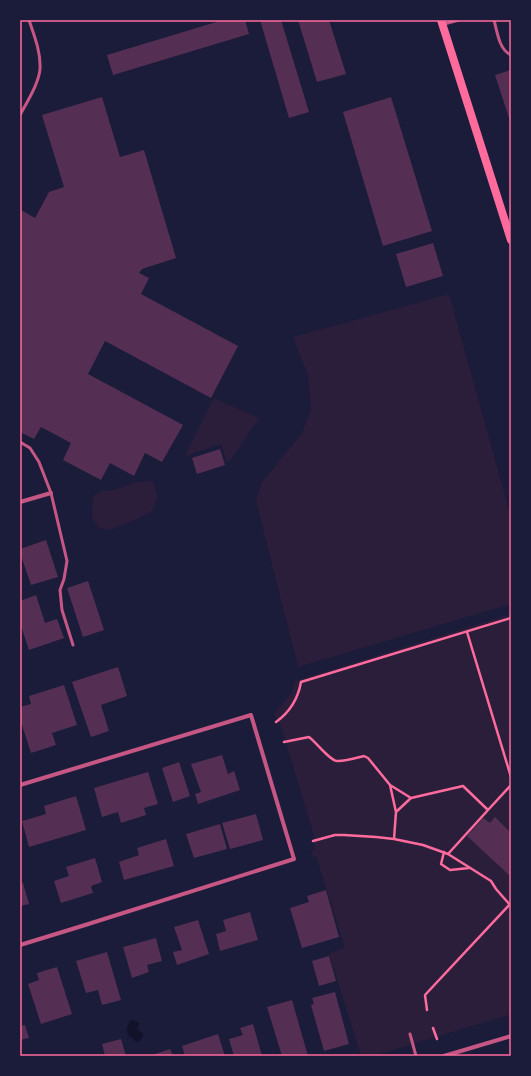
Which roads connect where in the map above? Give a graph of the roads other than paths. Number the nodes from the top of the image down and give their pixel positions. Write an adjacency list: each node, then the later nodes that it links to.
1 (29, 20): 6 (lane)
2 (459, 20): 4 (lane)
3 (494, 20): 5 (lane)
4 (442, 22): 7 (main road)
5 (511, 55)
6 (20, 115)
7 (511, 240)
8 (20, 442): 9 (lane)
9 (50, 493): 10 (street); 11 (lane)
10 (20, 502)
11 (73, 646)
12 (20, 785): 13 (street)
13 (20, 945)
14 (410, 1034): 16 (lane)
15 (511, 1036): 17 (street)
16 (416, 1056)
17 (444, 1056)

